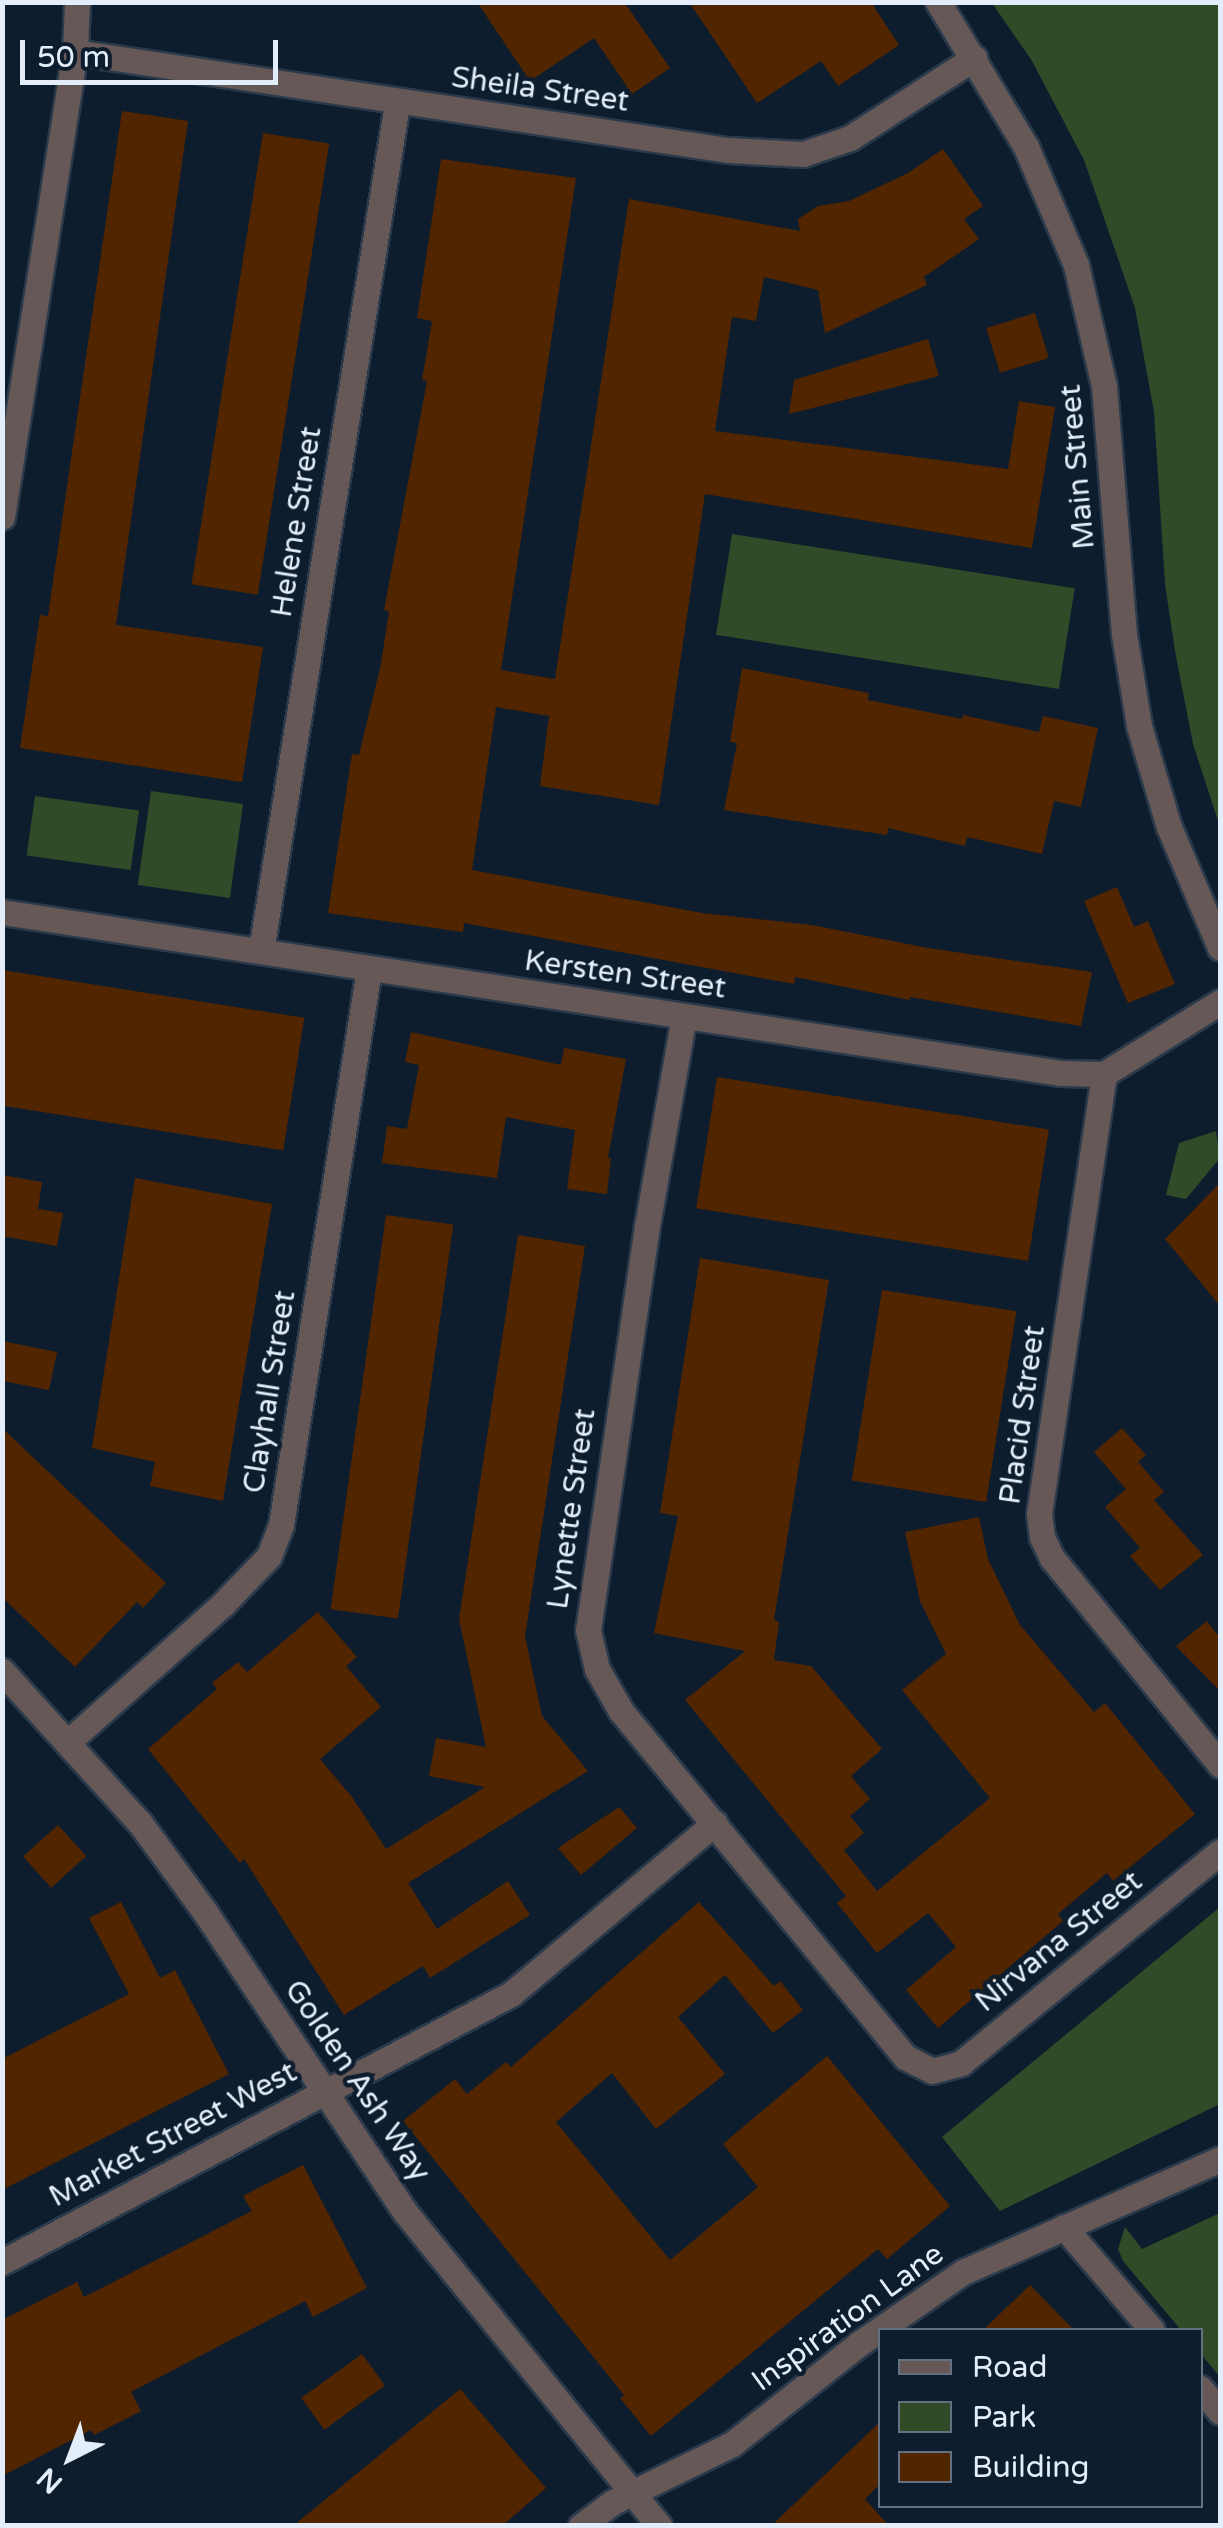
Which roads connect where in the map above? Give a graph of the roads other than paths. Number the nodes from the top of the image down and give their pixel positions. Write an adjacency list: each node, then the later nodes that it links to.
1 (77, 2): 3 (street)
2 (938, 2): 4 (street, Main Street)
3 (75, 52): 5 (street, Sheila Street); 6 (street)
4 (974, 58): 5 (street, Sheila Street); 8 (street, Main Street)
5 (396, 104): 9 (street, Helene Street)
6 (2, 517)
7 (2, 912): 9 (street, Kersten Street)
8 (1220, 948)
9 (262, 951): 10 (street, Kersten Street)
10 (369, 969): 12 (street, Kersten Street); 15 (street, Clayhall Street)
11 (1220, 1002): 13 (street)
12 (684, 1016): 13 (street, Kersten Street); 17 (street, Lynette Street)
13 (1104, 1074): 16 (street, Placid Street)
14 (2, 1671): 15 (street, Golden Ash Way)
15 (70, 1740): 20 (street, Golden Ash Way)
16 (1220, 1765)
17 (714, 1824): 19 (street, Lynette Street); 20 (street, Market Street West)
18 (1220, 1852): 19 (street, Nirvana Street)
19 (932, 2071)
20 (323, 2092): 23 (street, Market Street West); 29 (street, Golden Ash Way)
21 (1220, 2159): 22 (street, Inspiration Lane)
22 (1064, 2228): 24 (street, Inspiration Lane); 25 (street)
23 (2, 2262)
24 (884, 2328)
25 (1150, 2328)
26 (878, 2332): 29 (street, Inspiration Lane)
27 (1203, 2392): 28 (street)
28 (1220, 2412)
29 (631, 2493): 30 (street, Inspiration Lane); 31 (street, Golden Ash Way)
30 (581, 2526)
31 (659, 2526)

